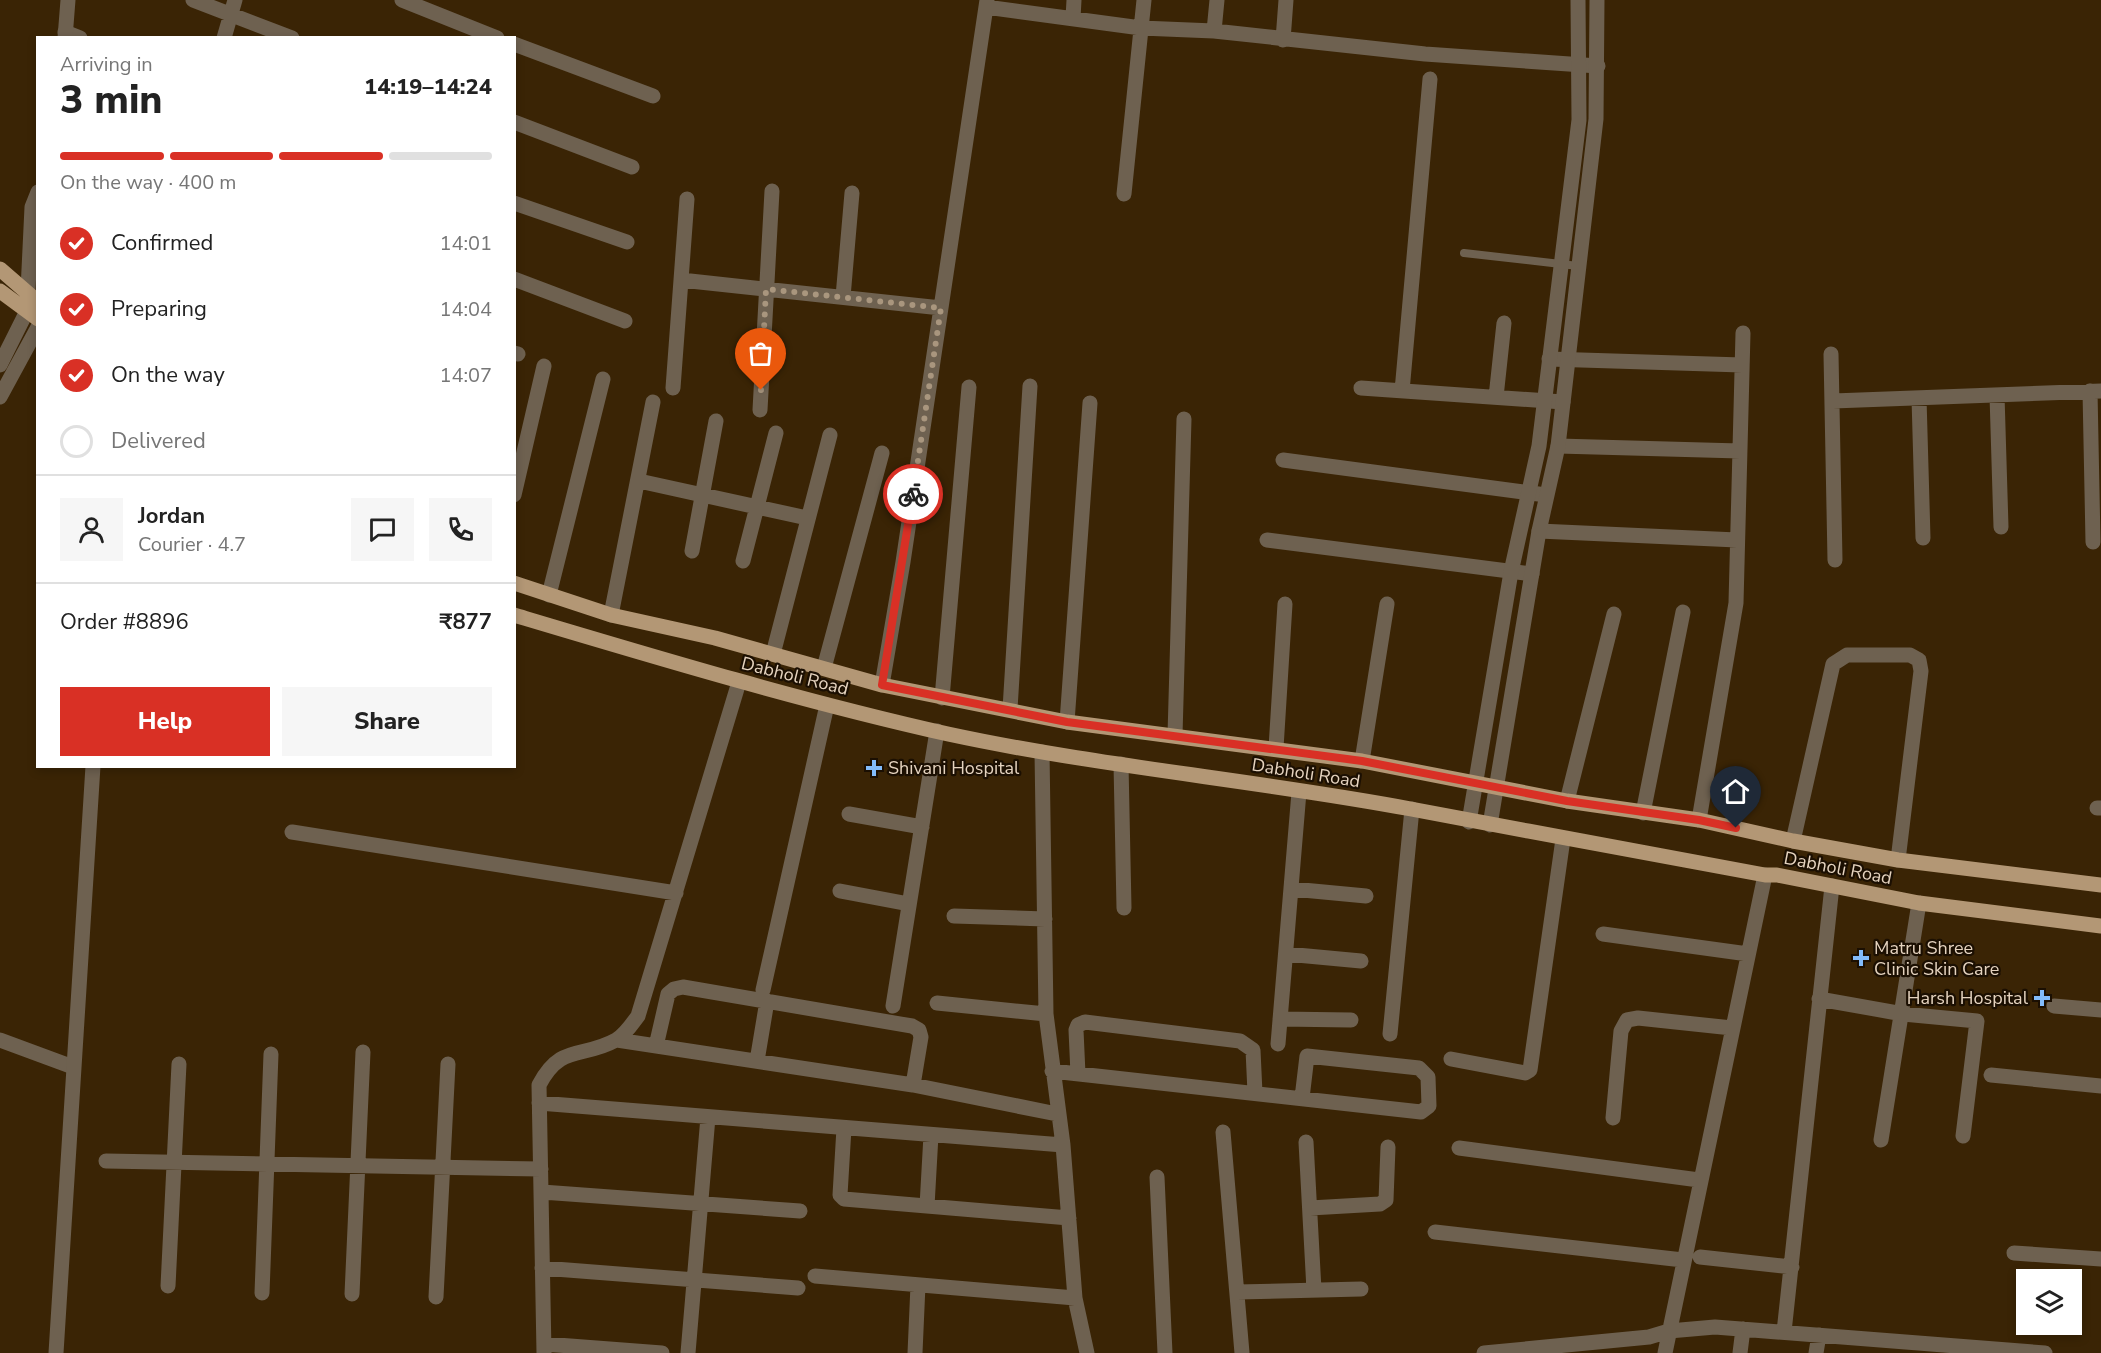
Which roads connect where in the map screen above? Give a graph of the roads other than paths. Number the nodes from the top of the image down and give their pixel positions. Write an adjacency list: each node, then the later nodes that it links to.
1 (68, 0): 16 (street)
2 (193, 0): 11 (street)
3 (402, 0): 14 (street)
4 (1074, 0): 12 (street)
5 (1144, 0): 13 (street)
6 (1216, 0): 15 (street)
7 (1287, 0): 20 (street)
8 (1578, 0): 22 (street)
9 (1597, 0): 23 (street)
10 (986, 3): 12 (street); 47 (street)
11 (233, 7): 17 (street); 18 (street)
12 (1073, 18): 13 (street)
13 (1141, 28): 15 (street); 32 (street)
14 (456, 30): 19 (street)
15 (1214, 31): 20 (street)
16 (65, 35)
17 (225, 36)
18 (288, 36)
19 (487, 36)
20 (1283, 40): 22 (street)
21 (516, 45): 25 (street)
22 (1580, 66): 23 (street); 28 (street)
23 (1598, 66): 29 (street)
24 (1430, 79): 63 (street)
25 (653, 96)
26 (516, 123): 27 (street)
27 (632, 167)
28 (1572, 173): 29 (street); 38 (street)
29 (1589, 174): 39 (street)
30 (772, 191): 43 (street)
31 (852, 193): 45 (street)
32 (1124, 194)
33 (36, 197): 46 (street)
34 (687, 200): 42 (street)
35 (516, 204): 36 (street)
36 (627, 242)
37 (1464, 253): 38 (lane)
38 (1560, 265): 39 (lane); 53 (street)
39 (1578, 266): 54 (street)
40 (0, 269): 46 (main road)
41 (516, 280): 48 (street)
42 (681, 280): 43 (street); 61 (street)
43 (766, 289): 45 (street); 74 (street)
44 (0, 291): 46 (main road)
45 (843, 297): 47 (street)
46 (32, 307): 55 (street)
47 (941, 308): 114 (street)
48 (625, 321)
49 (1504, 323): 67 (street)
50 (36, 331): 66 (street)
51 (1743, 333): 56 (street)
52 (1831, 354): 70 (street)
53 (1549, 359): 54 (street); 69 (street)
54 (1568, 360): 56 (street); 72 (street)
55 (0, 365)
56 (1742, 365): 80 (street)
57 (544, 366): 84 (street)
58 (603, 379): 102 (street)
59 (1030, 386): 117 (street)
60 (969, 387): 115 (street)
61 (673, 388)
62 (1361, 388): 63 (street)
63 (1402, 391): 67 (street)
64 (2096, 391): 65 (street); 95 (street)
65 (1997, 395): 68 (street); 90 (street)
66 (0, 397)
67 (1496, 397): 69 (street)
68 (1919, 398): 70 (street); 92 (street)
69 (1544, 401): 72 (street); 85 (street)
70 (1833, 401): 97 (street)
71 (652, 402): 83 (street)
72 (1563, 402): 79 (street)
73 (1090, 403): 118 (street)
74 (760, 410)
75 (1184, 419): 120 (street)
76 (716, 421): 87 (street)
77 (776, 433): 88 (street)
78 (830, 435): 89 (street)
79 (1558, 446): 80 (street); 86 (street)
80 (1740, 451): 94 (street)
81 (882, 453): 112 (street)
82 (1283, 460): 85 (street)
83 (639, 481): 87 (street); 107 (street)
84 (516, 486)
85 (1529, 492): 86 (street); 99 (street)
86 (1546, 495): 91 (street)
87 (702, 496): 88 (street); 96 (street)
88 (758, 509): 89 (street); 98 (street)
89 (807, 518): 110 (street)
90 (2001, 527)
91 (1539, 531): 94 (street); 100 (street)
92 (1923, 538)
93 (1267, 540): 99 (street)
94 (1737, 540): 133 (street)
95 (2093, 542)
96 (692, 551)
97 (1835, 560)
98 (743, 561)
99 (1511, 572): 100 (street); 109 (street)
100 (1532, 574): 111 (street)
101 (516, 584): 102 (main road, Dabholi Road)
102 (549, 595): 107 (main road, Dabholi Road)
103 (1285, 604): 121 (street)
104 (1387, 604): 123 (street)
105 (1683, 612): 132 (street)
106 (1614, 614): 129 (street)
107 (611, 615): 110 (main road, Dabholi Road)
108 (516, 616): 113 (main road, Dabholi Road)
109 (1498, 652): 111 (street); 126 (street)
110 (773, 654): 112 (main road, Dabholi Road)
111 (1518, 656): 127 (street)
112 (824, 668): 114 (main road, Dabholi Road)
113 (739, 682): 116 (main road, Dabholi Road); 146 (street)
114 (882, 685): 115 (main road, Dabholi Road)
115 (942, 698): 117 (main road, Dabholi Road)
116 (827, 705): 119 (main road, Dabholi Road); 158 (street)
117 (1010, 709): 118 (main road, Dabholi Road)
118 (1067, 722): 120 (main road, Dabholi Road)
119 (937, 731): 122 (main road, Dabholi Road); 136 (street)
120 (1175, 735): 121 (main road, Dabholi Road)
121 (1276, 748): 123 (main road, Dabholi Road)
122 (1042, 752): 124 (main road, Dabholi Road); 152 (street)
123 (1362, 761): 126 (main road, Dabholi Road)
124 (1121, 764): 128 (main road, Dabholi Road); 150 (street)
125 (93, 768): 180 (street)
126 (1477, 781): 127 (main road, Dabholi Road); 134 (street)
127 (1497, 786): 129 (main road, Dabholi Road); 135 (street)
128 (1299, 792): 130 (main road, Dabholi Road); 144 (street)
129 (1567, 801): 132 (main road, Dabholi Road)
130 (1412, 809): 134 (main road, Dabholi Road); 169 (street)
131 (849, 813): 136 (street)
132 (1643, 813): 133 (main road, Dabholi Road)
133 (1699, 820): 139 (main road, Dabholi Road)
134 (1469, 822): 135 (main road, Dabholi Road)
135 (1490, 825): 138 (main road, Dabholi Road)
136 (922, 827): 149 (street)
137 (292, 832): 146 (street)
138 (1563, 839): 141 (main road, Dabholi Road); 176 (street)
139 (1793, 841): 140 (main road, Dabholi Road); 140 (street)
140 (1898, 860): 142 (main road, Dabholi Road)
141 (1765, 875): 143 (main road, Dabholi Road); 156 (street)
142 (2101, 885)
143 (1832, 886): 148 (main road, Dabholi Road); 159 (street)
144 (1292, 889): 147 (street); 155 (street)
145 (840, 891): 149 (street)
146 (676, 893): 171 (street)
147 (1366, 896)
148 (1919, 903): 153 (main road, Dabholi Road); 165 (street)
149 (909, 904): 161 (street)
150 (1124, 908)
151 (954, 916): 152 (street)
152 (1045, 919): 164 (street)
153 (2101, 927)
154 (1604, 934): 156 (street)
155 (1286, 954): 157 (street); 166 (street)
156 (1748, 954): 168 (street)
157 (1361, 961)
158 (765, 996): 173 (street); 177 (street); 184 (street)
159 (1819, 999): 165 (street); 220 (street)
160 (937, 1003): 164 (street)
161 (893, 1006)
162 (2054, 1006): 163 (street)
163 (2101, 1010)
164 (1046, 1014): 181 (street)
165 (1903, 1014): 195 (street); 196 (street)
166 (1280, 1019): 167 (street); 172 (street)
167 (1351, 1020)
168 (1732, 1028): 191 (street); 208 (street)
169 (1390, 1034)
170 (0, 1040): 180 (street)
171 (617, 1040): 173 (street); 188 (street)
172 (1278, 1044)
173 (656, 1046): 177 (street)
174 (363, 1052): 204 (street)
175 (272, 1054): 203 (street)
176 (1451, 1059)
177 (757, 1061): 184 (street)
178 (179, 1064): 202 (street)
179 (448, 1064): 205 (street)
180 (73, 1067): 241 (street)
181 (1053, 1071): 182 (street); 189 (street)
182 (1078, 1074): 186 (street); 186 (street)
183 (1991, 1075): 185 (street)
184 (913, 1085): 189 (street)
185 (2101, 1086)
186 (1255, 1093): 187 (street)
187 (1302, 1098): 187 (street)
188 (539, 1103): 190 (street); 206 (street)
189 (1057, 1114): 198 (street)
190 (708, 1117): 192 (street); 210 (street)
191 (1613, 1118)
192 (844, 1128): 194 (street); 211 (street)
193 (1223, 1132): 229 (street)
194 (931, 1134): 198 (street); 211 (street)
195 (1963, 1136)
196 (1881, 1140)
197 (1306, 1142): 212 (street)
198 (1063, 1145): 214 (street)
199 (1388, 1147): 212 (street)
200 (1460, 1148): 208 (street)
201 (106, 1161): 202 (street)
202 (174, 1162): 203 (street); 225 (street)
203 (267, 1164): 204 (street); 230 (street)
204 (358, 1165): 205 (street); 231 (street)
205 (443, 1167): 206 (street); 232 (street)
206 (541, 1169): 209 (street)
207 (1157, 1177): 246 (street)
208 (1699, 1180): 219 (street)
209 (542, 1191): 210 (street); 221 (street)
210 (701, 1203): 213 (street); 223 (street)
211 (927, 1206): 214 (street)
212 (1310, 1208): 228 (street)
213 (800, 1211)
214 (1069, 1218): 233 (street)
215 (1435, 1232): 219 (street)
216 (2014, 1253): 218 (street)
217 (1701, 1257): 220 (street)
218 (2101, 1259)
219 (1683, 1260): 235 (street)
220 (1792, 1267): 236 (street)
221 (542, 1268): 223 (street); 239 (street)
222 (815, 1276): 224 (street)
223 (694, 1280): 226 (street); 243 (street)
224 (918, 1285): 233 (street); 244 (street)
225 (168, 1286)
226 (798, 1288)
227 (1361, 1289): 228 (street)
228 (1314, 1290): 229 (street)
229 (1237, 1292): 247 (street)
230 (262, 1293)
231 (352, 1294)
232 (436, 1297)
233 (1075, 1298): 245 (street)
234 (1743, 1329): 235 (street); 236 (street); 250 (street)
235 (1669, 1331): 248 (street); 249 (street)
236 (1784, 1332): 237 (street)
237 (1819, 1335): 238 (street); 251 (street)
238 (1896, 1347): 240 (street)
239 (544, 1348): 242 (street)
240 (1960, 1350): 252 (street)
241 (56, 1353)
242 (662, 1353)
243 (688, 1353)
244 (915, 1353)
245 (1087, 1353)
246 (1165, 1353)
247 (1242, 1353)
248 (1484, 1353)
249 (1665, 1353)
250 (1740, 1353)
251 (1816, 1353)
252 (2045, 1353)

